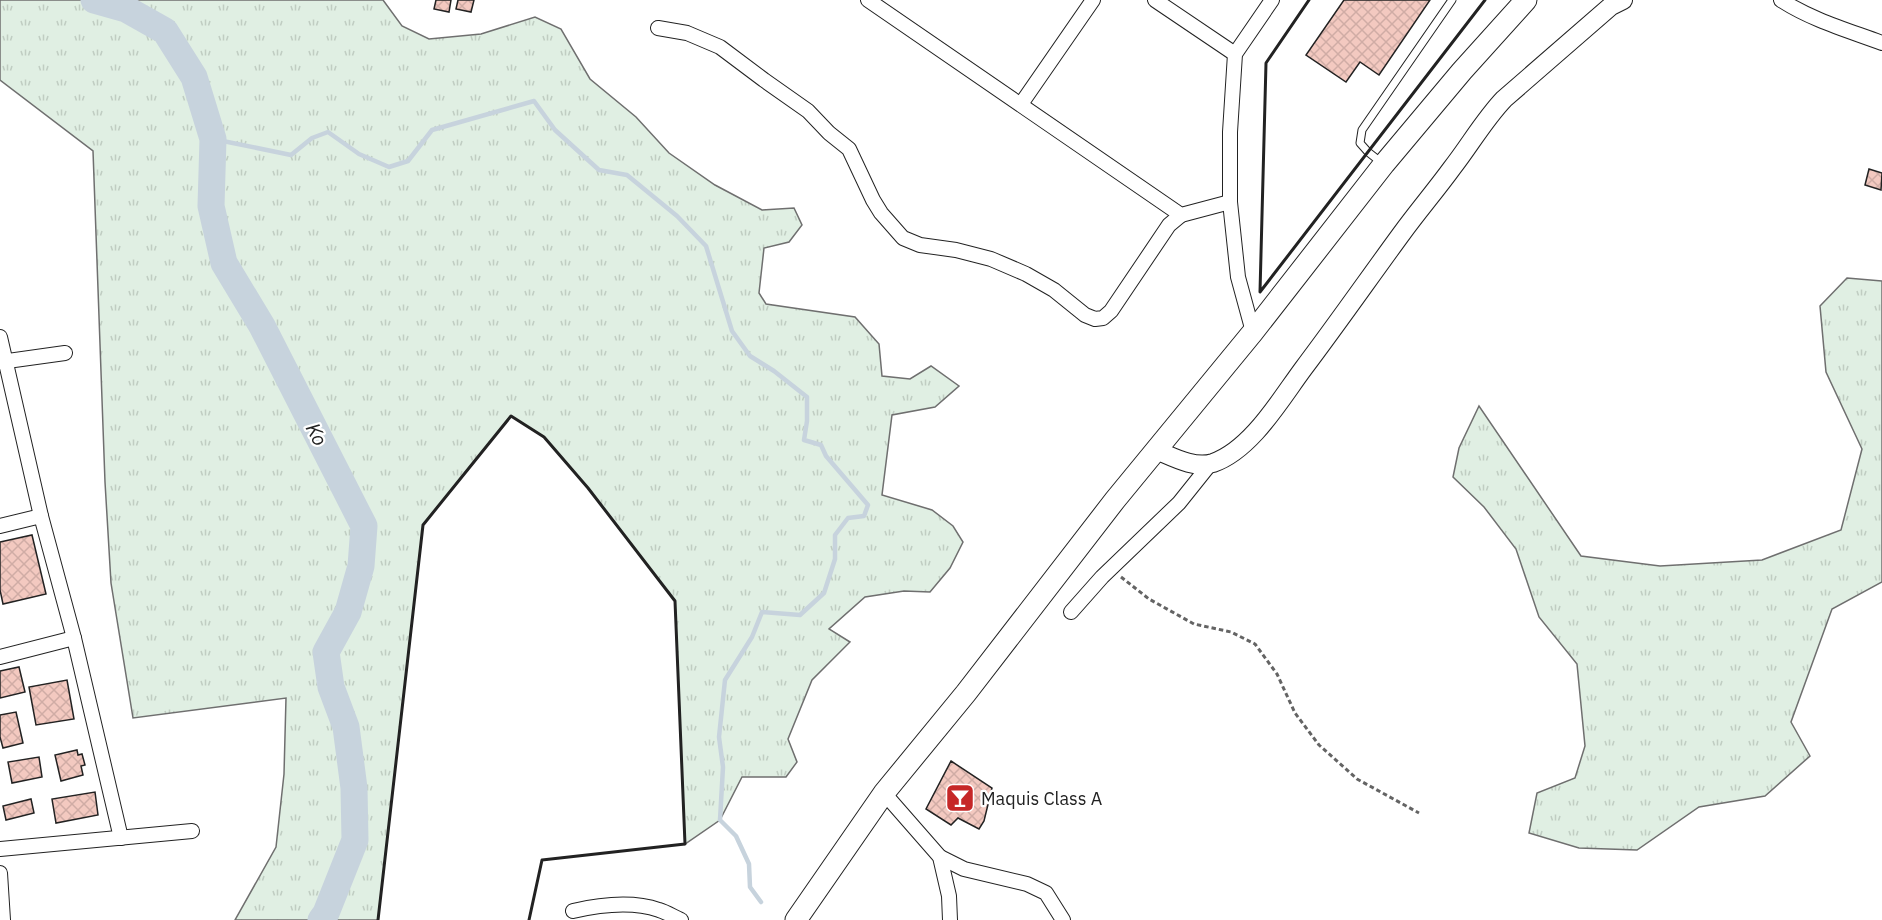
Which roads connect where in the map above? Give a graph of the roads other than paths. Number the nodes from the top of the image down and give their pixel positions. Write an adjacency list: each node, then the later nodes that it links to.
1 (868, 0): 12 (street)
2 (1093, 0): 12 (street)
3 (1155, 0): 11 (street)
4 (1272, 0): 11 (street)
5 (1452, 0): 13 (lane)
6 (1526, 0): 13 (main road)
7 (1781, 0): 10 (street)
8 (1612, 2): 21 (street)
9 (658, 28): 15 (street)
10 (1882, 43)
11 (1235, 54): 14 (street)
12 (1020, 104): 15 (street)
13 (1384, 164): 16 (main road)
14 (1230, 202): 15 (street); 16 (street)
15 (1180, 215)
16 (1253, 332): 20 (main road)
17 (0, 337): 19 (street)
18 (65, 352): 19 (street)
19 (3, 362): 22 (street)
20 (1156, 450): 21 (street); 27 (main road)
21 (1211, 463): 24 (street)
22 (42, 516): 23 (street); 25 (street)
23 (0, 526)
24 (1071, 612)
25 (74, 638): 26 (street); 29 (street)
26 (0, 657)
27 (884, 793): 31 (street); 36 (main road)
28 (192, 831): 29 (street)
29 (121, 838): 30 (street)
30 (0, 849)
31 (940, 857): 37 (street); 38 (street)
32 (0, 873): 34 (street)
33 (573, 911): 35 (street)
34 (3, 920)
35 (681, 920)
36 (796, 920)
37 (950, 920)
38 (1063, 920)

